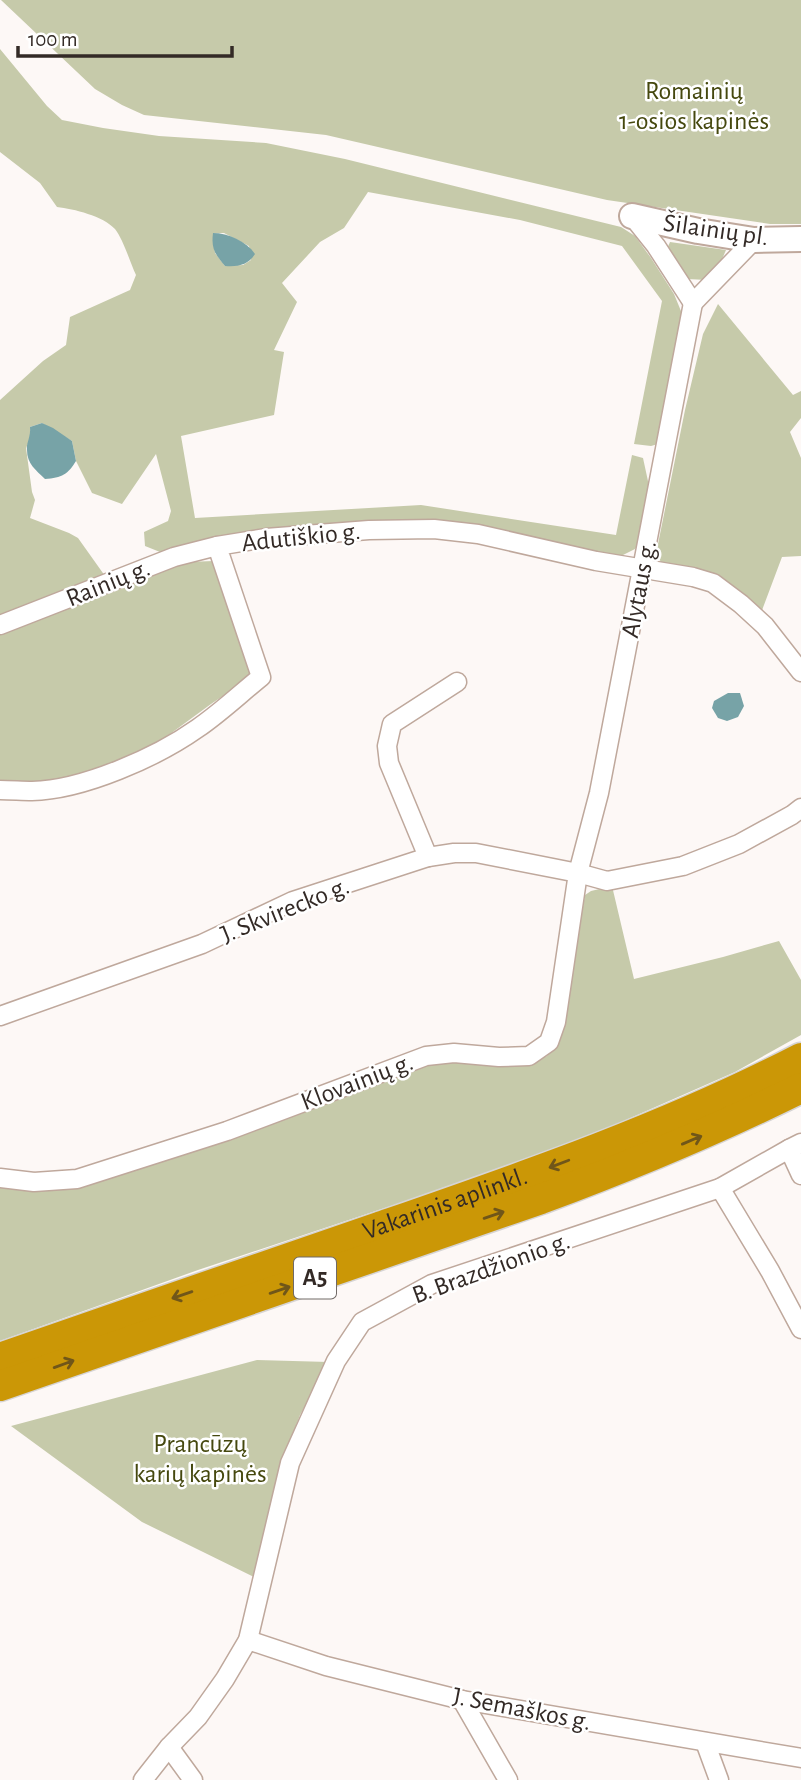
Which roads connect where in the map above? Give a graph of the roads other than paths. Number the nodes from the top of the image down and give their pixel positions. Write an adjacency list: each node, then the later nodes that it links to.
1 (632, 216): 3 (street, Šilainių pl.); 4 (street)
2 (801, 239): 3 (street, Šilainių pl.)
3 (754, 240): 4 (street)
4 (693, 303): 6 (street, Alytaus g.)
5 (217, 546): 6 (street, Adutiškio g.); 7 (street, Rainių g.); 10 (street, Adutiškio g.)
6 (643, 568): 8 (street, Adutiškio g.); 13 (street, Alytaus g.)
7 (0, 625)
8 (801, 672)
9 (457, 682): 12 (street)
10 (0, 790)
11 (801, 808): 13 (street, J. Skvirecko g.)
12 (428, 858): 13 (street, J. Skvirecko g.); 14 (street, J. Skvirecko g.)
13 (578, 873): 18 (street, Klovainių g.)
14 (0, 1016)
15 (797, 1065): 21 (highway, Vakarinis aplinkl. / A5, one-way to 21); 22 (highway, Vakarinis aplinkl. / A5, one-way to 15)
16 (795, 1146): 17 (street); 19 (street, B. Brazdžionio g.)
17 (801, 1175)
18 (0, 1178)
19 (720, 1188): 20 (street); 23 (street, B. Brazdžionio g.)
20 (801, 1329)
21 (0, 1358)
22 (0, 1386)
23 (248, 1640): 24 (street, J. Semaškos g.); 26 (street, B. Brazdžionio g.)
24 (462, 1700): 25 (street, J. Semaškos g.); 30 (street)
25 (705, 1742): 27 (street, J. Semaškos g.); 31 (street)
26 (169, 1746): 28 (street, B. Brazdžionio g.); 29 (street)
27 (801, 1758)
28 (143, 1780)
29 (193, 1780)
30 (508, 1780)
31 (719, 1780)

